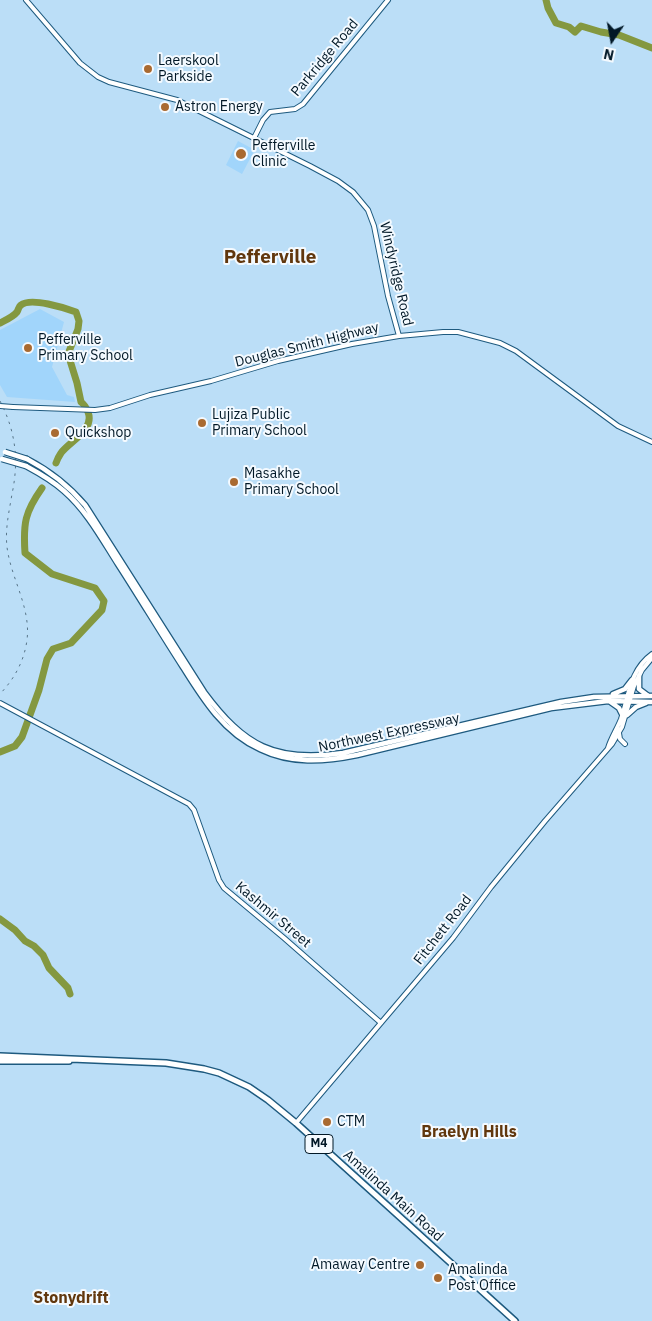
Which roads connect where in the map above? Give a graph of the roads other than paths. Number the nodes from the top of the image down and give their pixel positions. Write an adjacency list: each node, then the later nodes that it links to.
1 (26, 0): 3 (street, Windyridge Road)
2 (388, 0): 3 (street, Parkridge Road)
3 (254, 138): 4 (street, Windyridge Road)
4 (399, 336): 5 (street, Douglas Smith Highway, bridge); 6 (street, Douglas Smith Highway)
5 (0, 406)
6 (652, 442)
7 (2, 452): 9 (main road, bridge)
8 (1, 458): 9 (main road, bridge)
9 (97, 526): 13 (main road, Northwest Expressway); 16 (main road, Northwest Expressway)
10 (652, 656): 11 (street, Fitchett Road); 12 (street, Fitchett Road)
11 (640, 676): 14 (street, Fitchett Road); 15 (main road)
12 (632, 680): 13 (main road); 14 (street, Fitchett Road)
13 (594, 697): 14 (main road, Northwest Expressway)
14 (628, 699): 15 (main road, Northwest Expressway); 16 (main road, Northwest Expressway); 18 (street, Fitchett Road)
15 (651, 699): 18 (main road)
16 (608, 701): 18 (main road)
17 (1, 704): 22 (street, Kashmir Street)
18 (624, 715): 19 (street, Fitchett Road); 21 (street, Fitchett Road)
19 (619, 733): 20 (street); 21 (street, Fitchett Road)
20 (625, 744)
21 (607, 750): 22 (street, Fitchett Road)
22 (381, 1023): 26 (street, Fitchett Road)
23 (0, 1056): 24 (main road, Amalinda Main Road / M4)
24 (79, 1060): 25 (main road, Amalinda Main Road / M4); 26 (main road, Amalinda Main Road / M4)
25 (0, 1061)
26 (296, 1123): 27 (main road, Amalinda Main Road / M4)
27 (515, 1321)

